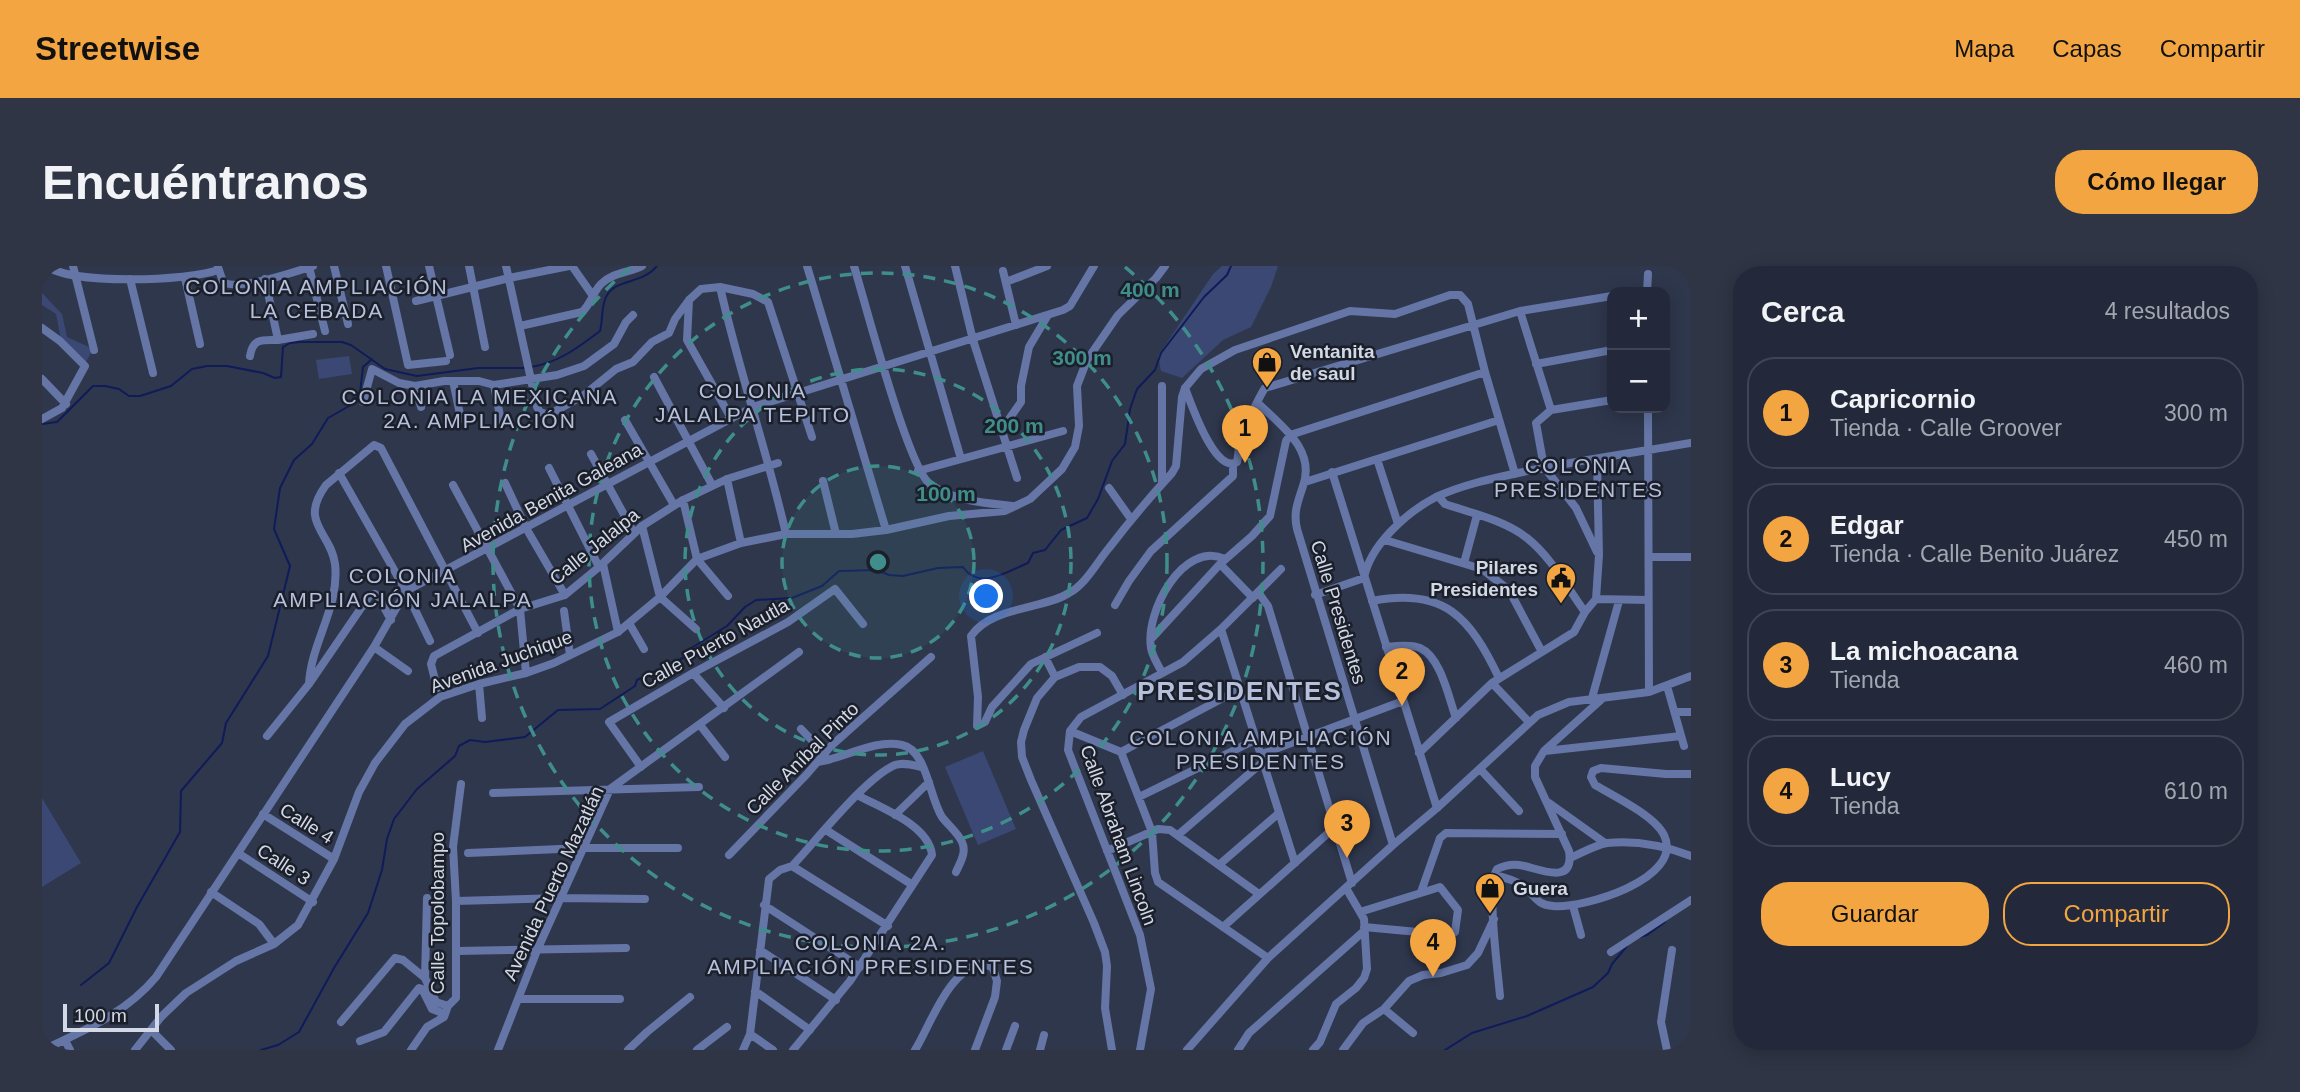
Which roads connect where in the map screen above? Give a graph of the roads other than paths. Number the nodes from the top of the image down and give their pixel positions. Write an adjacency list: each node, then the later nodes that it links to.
1 (47, 266): 19 (street)
2 (334, 266): 39 (street)
3 (386, 266): 31 (street)
4 (429, 266): 31 (street)
5 (469, 266): 28 (street)
6 (506, 266): 24 (street)
7 (571, 266): 24 (street); 32 (street)
8 (610, 266): 21 (street)
9 (807, 266): 61 (street)
10 (854, 266): 55 (street)
11 (905, 266): 52 (street)
12 (955, 266): 47 (street)
13 (1047, 266): 27 (street)
14 (1094, 266): 38 (street, Avenida Benita Galeana)
15 (1165, 266): 115 (street)
16 (311, 267): 26 (street); 44 (street)
17 (640, 267): 21 (street)
18 (218, 268): 23 (street); 26 (street)
19 (75, 270): 25 (street); 50 (street)
20 (1003, 271): 27 (street)
21 (614, 274): 32 (street)
22 (1648, 274): 30 (street)
23 (185, 278): 25 (street); 48 (street)
24 (509, 278): 28 (street); 42 (street)
25 (130, 279): 57 (street)
26 (265, 279): 46 (street)
27 (1006, 282): 40 (street)
28 (473, 287): 31 (street); 49 (street)
29 (720, 287): 35 (street); 67 (street); 73 (street)
30 (1645, 287)
31 (435, 296): 34 (street)
32 (593, 296): 42 (street)
33 (1607, 297): 36 (street)
34 (416, 300)
35 (689, 300): 58 (street); 76 (street)
36 (1521, 311): 41 (street); 54 (street)
37 (633, 315): 58 (street)
38 (1048, 315): 40 (street, Avenida Benita Galeana); 82 (street)
39 (348, 324)
40 (1016, 325): 47 (street, Avenida Benita Galeana)
41 (1472, 325): 56 (street); 66 (street); 70 (street)
42 (520, 326): 58 (street)
43 (42, 327): 71 (street)
44 (325, 331)
45 (313, 334): 46 (street)
46 (278, 340): 53 (street)
47 (973, 340): 52 (street, Avenida Benita Galeana); 82 (street)
48 (200, 344)
49 (485, 347)
50 (94, 350)
51 (1607, 350): 54 (street)
52 (929, 353): 55 (street, Avenida Benita Galeana); 91 (street)
53 (250, 356)
54 (1536, 364): 74 (street)
55 (884, 366): 61 (street, Avenida Benita Galeana); 99 (street)
56 (1485, 372): 80 (street); 84 (street)
57 (153, 373)
58 (532, 377): 63 (street)
59 (654, 377): 86 (street)
60 (42, 379): 71 (street)
61 (841, 380): 67 (street, Avenida Benita Galeana); 122 (street)
62 (453, 381): 63 (street); 64 (street); 78 (street)
63 (494, 385): 81 (street)
64 (415, 386): 69 (street); 72 (street)
65 (1163, 386): 111 (street)
66 (1185, 388): 96 (street); 111 (street)
67 (797, 393): 73 (street, Avenida Benita Galeana); 85 (street)
68 (1607, 401): 74 (street)
69 (363, 402)
70 (1258, 403): 84 (street, Calle Presidentes); 96 (street)
71 (66, 404): 77 (street)
72 (421, 407)
73 (753, 407): 76 (street, Avenida Benita Galeana); 95 (street)
74 (1551, 410): 97 (street)
75 (1648, 413): 89 (street)
76 (731, 418): 86 (street, Avenida Benita Galeana)
77 (42, 419)
78 (461, 419)
79 (625, 420): 94 (street)
80 (1499, 420): 92 (street); 102 (street)
81 (501, 421)
82 (1002, 429): 88 (street)
83 (1063, 431): 88 (street)
84 (1290, 435): 106 (street, Calle Presidentes); 133 (street)
85 (812, 438)
86 (688, 440): 94 (street, Avenida Benita Galeana); 110 (street)
87 (1691, 443): 89 (street)
88 (1007, 445): 91 (street); 103 (street)
89 (1649, 450): 93 (street); 130 (street)
90 (591, 454): 109 (street)
91 (961, 459): 99 (street)
92 (1377, 459): 100 (street); 119 (street)
93 (1597, 459): 97 (street); 129 (street)
94 (648, 461): 109 (street, Avenida Benita Galeana); 114 (street)
95 (774, 464): 104 (street, Calle Jalalpa); 124 (street)
96 (1233, 464): 149 (street)
97 (1544, 467): 102 (street); 129 (street)
98 (549, 468): 116 (street)
99 (918, 471): 115 (street)
100 (1332, 472): 106 (street); 138 (street)
101 (339, 473): 137 (street); 139 (street); 178 (street)
102 (1515, 474): 113 (street)
103 (1017, 478)
104 (727, 479): 110 (street, Calle Jalalpa); 127 (street)
105 (823, 481): 125 (street)
106 (1305, 482): 140 (street, Calle Presidentes)
107 (505, 483): 121 (street)
108 (453, 485): 128 (street)
109 (607, 485): 116 (street, Avenida Benita Galeana); 123 (street)
110 (712, 485): 114 (street, Calle Jalalpa)
111 (1162, 485): 118 (street)
112 (1109, 488): 118 (street)
113 (1438, 496): 117 (street); 119 (street)
114 (679, 502): 120 (street, Calle Jalalpa); 132 (street)
115 (1013, 506): 122 (street, Avenida Juchique)
116 (566, 507): 121 (street, Avenida Benita Galeana); 135 (street)
117 (1477, 515): 134 (street); 152 (street)
118 (1132, 519): 170 (street)
119 (1398, 524): 126 (street)
120 (642, 526): 123 (street, Calle Jalalpa); 144 (street)
121 (526, 528): 128 (street, Avenida Benita Galeana); 141 (street)
122 (886, 530): 125 (street, Avenida Juchique)
123 (634, 533): 135 (street, Calle Jalalpa)
124 (786, 534): 125 (street, Avenida Juchique); 127 (street, Avenida Juchique)
125 (836, 534)
126 (1385, 540): 134 (street); 138 (street)
127 (741, 543): 132 (street, Avenida Juchique)
128 (486, 550): 137 (street, Avenida Benita Galeana); 150 (street)
129 (1599, 555): 145 (street)
130 (1649, 557): 131 (street); 146 (street)
131 (1691, 557)
132 (697, 559): 143 (street); 144 (street, Avenida Juchique)
133 (1223, 561): 142 (street); 161 (street); 161 (street)
134 (1464, 563): 167 (street)
135 (601, 565): 141 (street, Calle Jalalpa); 158 (street)
136 (1281, 569): 142 (street, Calle Abraham Lincoln)
137 (446, 572): 139 (street, Avenida Benita Galeana); 159 (street)
138 (1364, 578): 140 (street); 147 (street)
139 (406, 591): 153 (street); 162 (street)
140 (1315, 594): 192 (street, Calle Presidentes)
141 (565, 595): 150 (street, Calle Jalalpa)
142 (1256, 595): 157 (street, Calle Abraham Lincoln); 199 (street)
143 (728, 596)
144 (660, 597): 154 (street, Avenida Juchique); 156 (street)
145 (1596, 599): 148 (street); 152 (street)
146 (1648, 600): 148 (street); 183 (street)
147 (1372, 601): 164 (street); 177 (street)
148 (1619, 601): 185 (street)
149 (1115, 605)
150 (520, 609): 159 (street, Calle Jalalpa); 172 (street)
151 (564, 611): 168 (street)
152 (1585, 612): 167 (street)
153 (391, 620): 163 (street); 178 (street)
154 (629, 623): 158 (street, Avenida Juchique); 165 (street)
155 (863, 624): 173 (street, Calle Puerto Nautla)
156 (696, 629)
157 (1221, 629): 174 (street, Calle Abraham Lincoln); 182 (street)
158 (618, 632): 168 (street, Avenida Juchique)
159 (478, 633): 181 (street, Calle Jalalpa)
160 (1097, 633): 170 (street)
161 (1152, 638): 174 (street)
162 (430, 641)
163 (374, 647): 171 (street); 225 (street)
164 (1386, 647): 187 (street); 193 (street)
165 (644, 649)
166 (799, 652): 188 (street, Avenida Puerto Mazatlán)
167 (1542, 652): 177 (street)
168 (570, 655): 172 (street, Avenida Juchique)
169 (931, 657): 206 (street, Calle Aníbal Pinto)
170 (1045, 657): 176 (street)
171 (408, 671)
172 (526, 673): 179 (street, Avenida Juchique)
173 (692, 673): 188 (street); 211 (street, Calle Puerto Nautla)
174 (1162, 673): 184 (street, Calle Abraham Lincoln)
175 (1691, 676): 180 (street)
176 (1055, 677): 184 (street); 311 (street)
177 (1495, 680): 193 (street); 194 (street)
178 (309, 684): 198 (street)
179 (479, 684): 191 (street); 243 (street, Avenida Juchique)
180 (1667, 686): 183 (street); 189 (street)
181 (437, 688)
182 (1240, 689): 201 (street); 204 (street)
183 (1649, 692): 186 (street)
184 (1123, 695): 197 (street, Calle Abraham Lincoln)
185 (1592, 698): 186 (street); 194 (street)
186 (1603, 698): 203 (street)
187 (1403, 701): 192 (street); 205 (street)
188 (724, 708): 195 (street, Avenida Puerto Mazatlán)
189 (1675, 712): 190 (street); 200 (street)
190 (1691, 712)
191 (482, 718)
192 (1356, 718): 199 (street); 233 (street, Calle Presidentes)
193 (1456, 718): 205 (street)
194 (1529, 722): 212 (street)
195 (700, 725): 207 (street); 211 (street, Avenida Puerto Mazatlán)
196 (801, 729): 206 (street)
197 (1070, 731): 204 (street); 237 (street, Calle Abraham Lincoln)
198 (267, 736)
199 (1308, 736): 208 (street); 227 (street)
200 (1681, 736): 202 (street); 203 (street)
201 (1256, 739): 208 (street); 220 (street)
202 (1684, 746)
203 (1544, 751): 221 (street)
204 (1121, 752): 220 (street)
205 (1419, 753): 222 (street)
206 (825, 754): 209 (street, Calle Aníbal Pinto)
207 (725, 757)
208 (1263, 758): 224 (street); 231 (street)
209 (818, 762): 210 (street); 240 (street, Calle Aníbal Pinto)
210 (922, 766): 214 (street); 219 (street)
211 (641, 767): 217 (street, Avenida Puerto Mazatlán)
212 (1480, 769): 222 (street); 223 (street)
213 (1691, 774): 234 (street)
214 (929, 782): 226 (street); 247 (street)
215 (461, 784): 258 (street, Calle Topolobampo)
216 (699, 787): 217 (street)
217 (610, 789): 218 (street); 235 (street, Avenida Puerto Mazatlán)
218 (493, 793)
219 (858, 795): 226 (street); 228 (street)
220 (1139, 797): 229 (street)
221 (1546, 801): 230 (street); 232 (street)
222 (1437, 808): 233 (street)
223 (1519, 811)
224 (1279, 813): 244 (street); 245 (street)
225 (263, 814): 238 (street); 243 (street, Calle 4)
226 (895, 816): 249 (street)
227 (1335, 827): 244 (street); 250 (street)
228 (826, 830): 246 (street); 249 (street)
229 (1152, 832): 231 (street); 237 (street); 265 (street)
230 (1562, 834): 242 (street); 252 (street)
231 (1178, 835): 245 (street)
232 (1605, 843): 234 (street); 242 (street)
233 (1393, 845): 250 (street)
234 (1667, 846): 241 (street); 261 (street)
235 (583, 848): 236 (street); 239 (street); 255 (street, Avenida Puerto Mazatlán)
236 (678, 848)
237 (1107, 851): 312 (street, Calle Abraham Lincoln)
238 (238, 853): 251 (street); 259 (street, Calle 3)
239 (468, 853)
240 (729, 855)
241 (1691, 856)
242 (1570, 858): 248 (street)
243 (334, 859): 259 (street, Avenida Juchique)
244 (1295, 863): 253 (street)
245 (1220, 864): 253 (street)
246 (792, 866): 260 (street); 264 (street)
247 (956, 872)
248 (1494, 875): 261 (street); 263 (street)
249 (911, 884): 264 (street)
250 (1349, 886): 262 (street); 275 (street)
251 (211, 892): 268 (street); 294 (street)
252 (1421, 892): 262 (street); 266 (street)
253 (1259, 894): 265 (street)
254 (427, 898): 277 (street, Calle Topolobampo)
255 (561, 898): 256 (street); 258 (street); 269 (street, Avenida Puerto Mazatlán)
256 (645, 899)
257 (1691, 900): 274 (street)
258 (456, 901): 273 (street, Calle Topolobampo)
259 (313, 902): 268 (street, Avenida Juchique)
260 (764, 905): 271 (street); 276 (street)
261 (1573, 906): 267 (street)
262 (1360, 912): 266 (street)
263 (1494, 919): 279 (street); 284 (street)
264 (888, 926): 276 (street)
265 (1223, 927): 275 (street)
266 (1364, 929): 314 (street); 315 (street)
267 (1581, 935)
268 (274, 944): 289 (street, Avenida Juchique)
269 (538, 948): 270 (street); 273 (street); 281 (street, Avenida Puerto Mazatlán)
270 (626, 948)
271 (760, 950): 278 (street); 283 (street)
272 (1672, 950): 317 (street)
273 (457, 951): 285 (street, Calle Topolobampo)
274 (1611, 952)
275 (1268, 958): 313 (street)
276 (860, 967): 283 (street)
277 (425, 978): 285 (street, Calle Topolobampo); 286 (street)
278 (755, 991): 290 (street); 292 (street)
279 (1500, 996)
280 (690, 997): 302 (street)
281 (518, 999): 282 (street); 301 (street, Avenida Puerto Mazatlán)
282 (620, 999)
283 (836, 1000): 290 (street)
284 (1384, 1009): 291 (street); 316 (street)
285 (447, 1010): 295 (street); 300 (street)
286 (341, 1022)
287 (1014, 1026): 309 (street)
288 (727, 1027): 303 (street)
289 (151, 1030): 298 (street, Avenida Juchique); 299 (street)
290 (810, 1030): 306 (street)
291 (1413, 1033)
292 (750, 1034): 304 (street); 305 (street)
293 (1044, 1035): 310 (street)
294 (65, 1040): 296 (street); 297 (street)
295 (360, 1041)
296 (43, 1048)
297 (70, 1050)
298 (135, 1050)
299 (171, 1050)
300 (411, 1050)
301 (498, 1050)
302 (628, 1050)
303 (697, 1050)
304 (743, 1050)
305 (772, 1050)
306 (793, 1050)
307 (915, 1050): 308 (street)
308 (975, 1050)
309 (1006, 1050)
310 (1040, 1050)
311 (1112, 1050)
312 (1140, 1050)
313 (1186, 1050)
314 (1238, 1050)
315 (1313, 1050)
316 (1343, 1050)
317 (1667, 1050)

